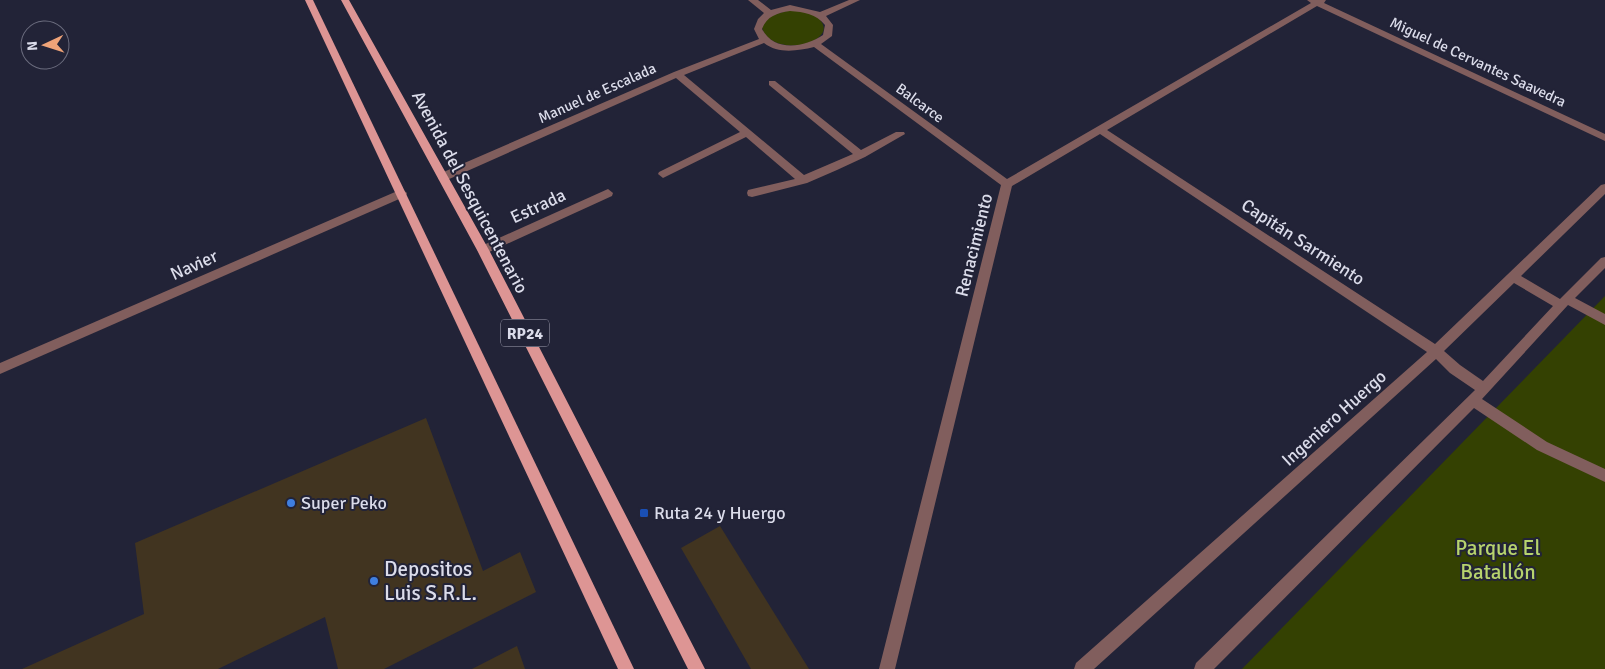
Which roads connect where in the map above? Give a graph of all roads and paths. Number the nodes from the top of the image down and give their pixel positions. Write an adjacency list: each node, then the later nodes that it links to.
1 (309, 0): 22 (main road, RP24)
2 (345, 0): 18 (main road, Avenida del Sesquicentenario / RP24)
3 (752, 0): 6 (street)
4 (856, 0): 7 (street)
5 (1316, 1): 12 (street, Renacimiento); 15 (street, Miguel de Cervantes Saavedra)
6 (770, 13): 7 (street); 8 (street)
7 (820, 15): 9 (street)
8 (764, 40): 9 (street); 10 (street, Manuel de Escalada)
9 (815, 44): 20 (street, Balcarce)
10 (677, 74): 13 (street); 18 (street, Manuel de Escalada)
11 (772, 83): 16 (street)
12 (1099, 129): 20 (street, Renacimiento); 30 (street, Capitán Sarmiento)
13 (746, 133): 17 (street); 19 (street)
14 (900, 134): 16 (street)
15 (1605, 138)
16 (861, 155): 19 (street)
17 (663, 174)
18 (443, 176): 25 (main road, Avenida del Sesquicentenario / RP24)
19 (803, 180): 24 (street)
20 (1007, 184): 37 (street, Renacimiento)
21 (1605, 188): 27 (street, Ingeniero Huergo)
22 (402, 193): 31 (street, Navier); 35 (main road, RP24)
23 (608, 193): 25 (street, Estrada)
24 (752, 193)
25 (483, 250): 36 (main road, Avenida del Sesquicentenario / RP24)
26 (1605, 261): 28 (street)
27 (1512, 277): 28 (street); 30 (street, Ingeniero Huergo)
28 (1565, 302): 29 (street); 32 (street)
29 (1605, 320)
30 (1436, 351): 32 (street, Capitán Sarmiento); 38 (street, Ingeniero Huergo)
31 (0, 369)
32 (1484, 389): 33 (street)
33 (1473, 400): 34 (street); 39 (street)
34 (1605, 476)
35 (626, 669)
36 (697, 669)
37 (888, 669)
38 (1082, 669)
39 (1202, 669)

